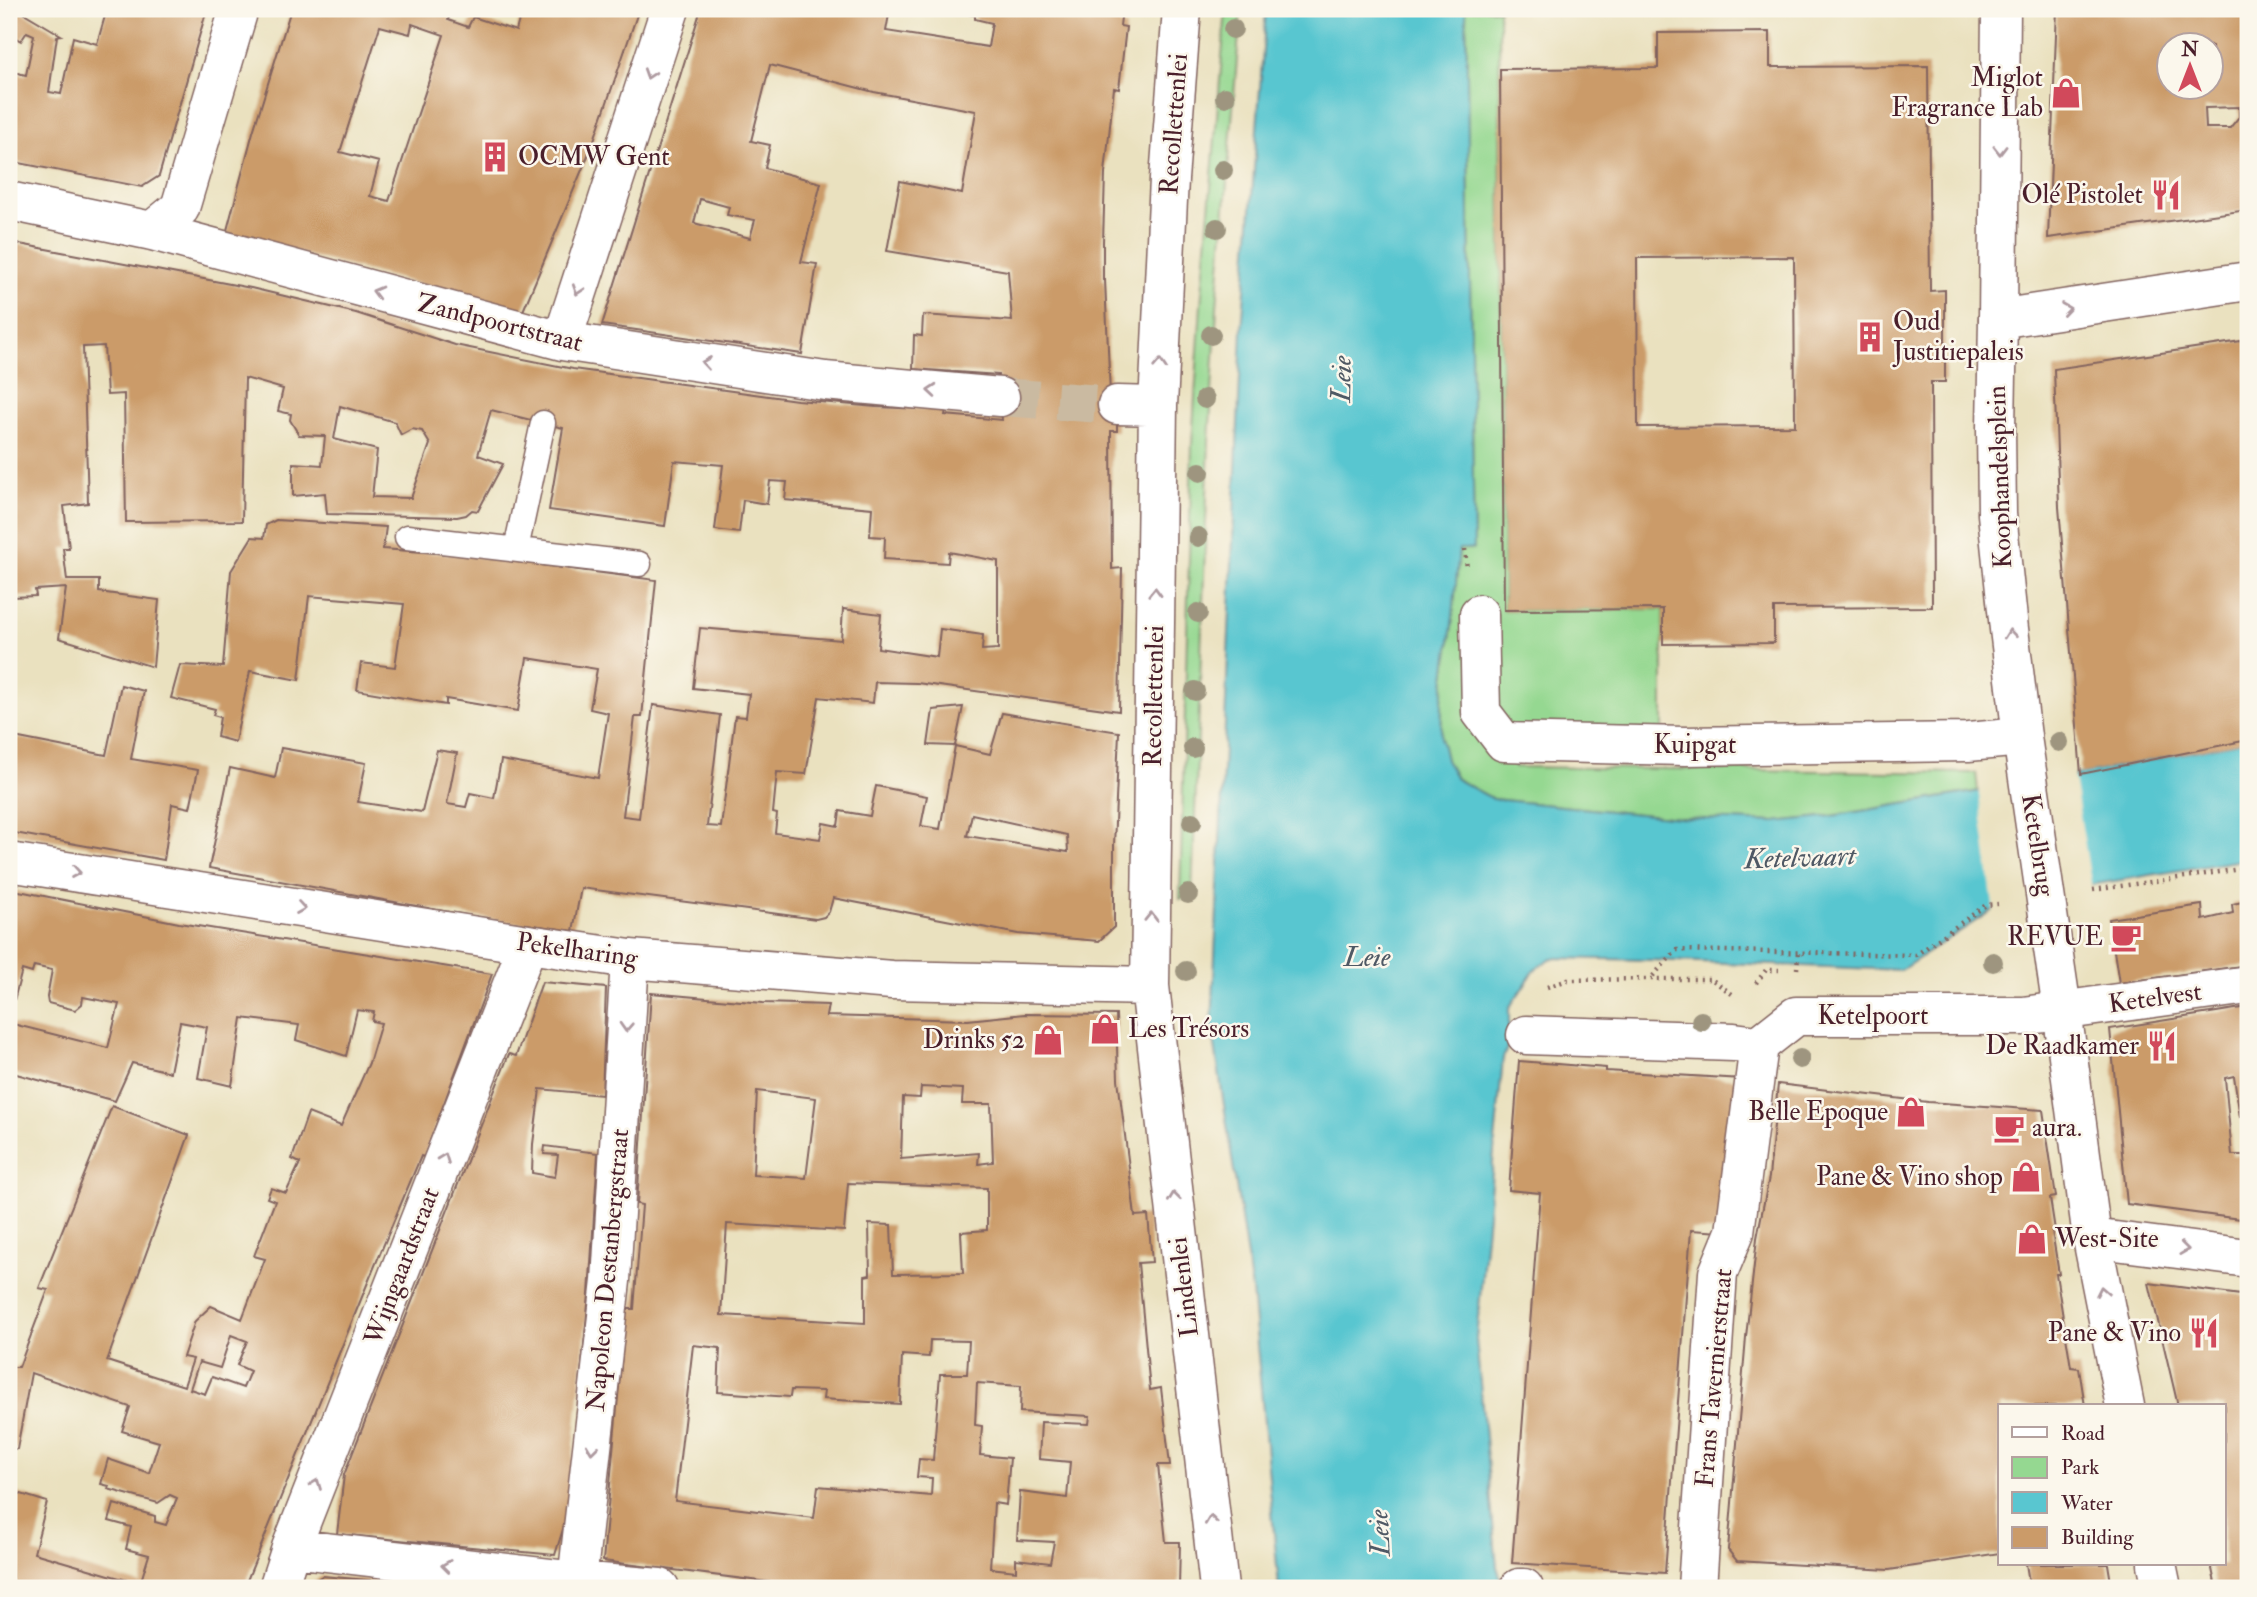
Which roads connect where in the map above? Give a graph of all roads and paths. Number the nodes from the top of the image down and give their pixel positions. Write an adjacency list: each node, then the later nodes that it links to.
1 (239, 9): 6 (street)
2 (670, 9): 9 (street, one-way to 9)
3 (1182, 9): 12 (street, Recollettenlei, one-way to 3)
4 (2001, 9): 8 (street, Koophandelsplein, one-way to 8)
5 (9, 201): 6 (street, Zandpoortstraat)
6 (152, 231): 9 (street, Zandpoortstraat, one-way to 6)
7 (2248, 281): 8 (street, one-way to 7)
8 (1998, 319): 20 (street, Koophandelsplein, one-way to 8)
9 (559, 353): 10 (street, Zandpoortstraat, one-way to 9)
10 (1000, 397)
11 (1117, 405): 12 (street)
12 (1158, 406): 33 (street, Recollettenlei, one-way to 12)
13 (543, 423): 16 (lane)
14 (407, 537): 16 (lane)
15 (1465, 548): 17 (path)
16 (516, 550): 18 (lane)
17 (1466, 558)
18 (639, 564)
19 (1479, 614): 20 (street, Kuipgat)
20 (2022, 737): 21 (street, Koophandelsplein)
21 (2028, 776): 35 (street, Ketelbrug)
22 (9, 862): 26 (street, Pekelharing, one-way to 26)
23 (2248, 868): 24 (path)
24 (2083, 891)
25 (2000, 903): 27 (path)
26 (528, 944): 28 (street, Pekelharing); 41 (street, Wijngaardstraat, one-way to 26)
27 (1798, 953): 29 (path); 30 (path)
28 (630, 959): 33 (street, Pekelharing); 43 (street, Napoleon Destanbergstraat, one-way to 43)
29 (1797, 970)
30 (1650, 979): 31 (path); 34 (path)
31 (1711, 979)
32 (2248, 985): 35 (street, Ketelvest)
33 (1150, 986): 46 (street, Lindenlei, one-way to 33)
34 (1541, 990)
35 (2062, 1010): 37 (street, Ketelpoort); 38 (street, Ketelbrug)
36 (1526, 1035): 37 (street)
37 (1759, 1045): 47 (street, Frans Tavernierstraat)
38 (2092, 1238): 39 (street, one-way to 39); 40 (street, Ketelbrug, one-way to 38)
39 (2248, 1258)
40 (2125, 1404)
41 (291, 1548): 43 (street, one-way to 41); 44 (street, Wijngaardstraat)
42 (2157, 1566): 48 (street)
43 (577, 1581): 45 (street)
44 (278, 1588)
45 (660, 1588)
46 (1219, 1588)
47 (1696, 1588)
48 (2162, 1588)

